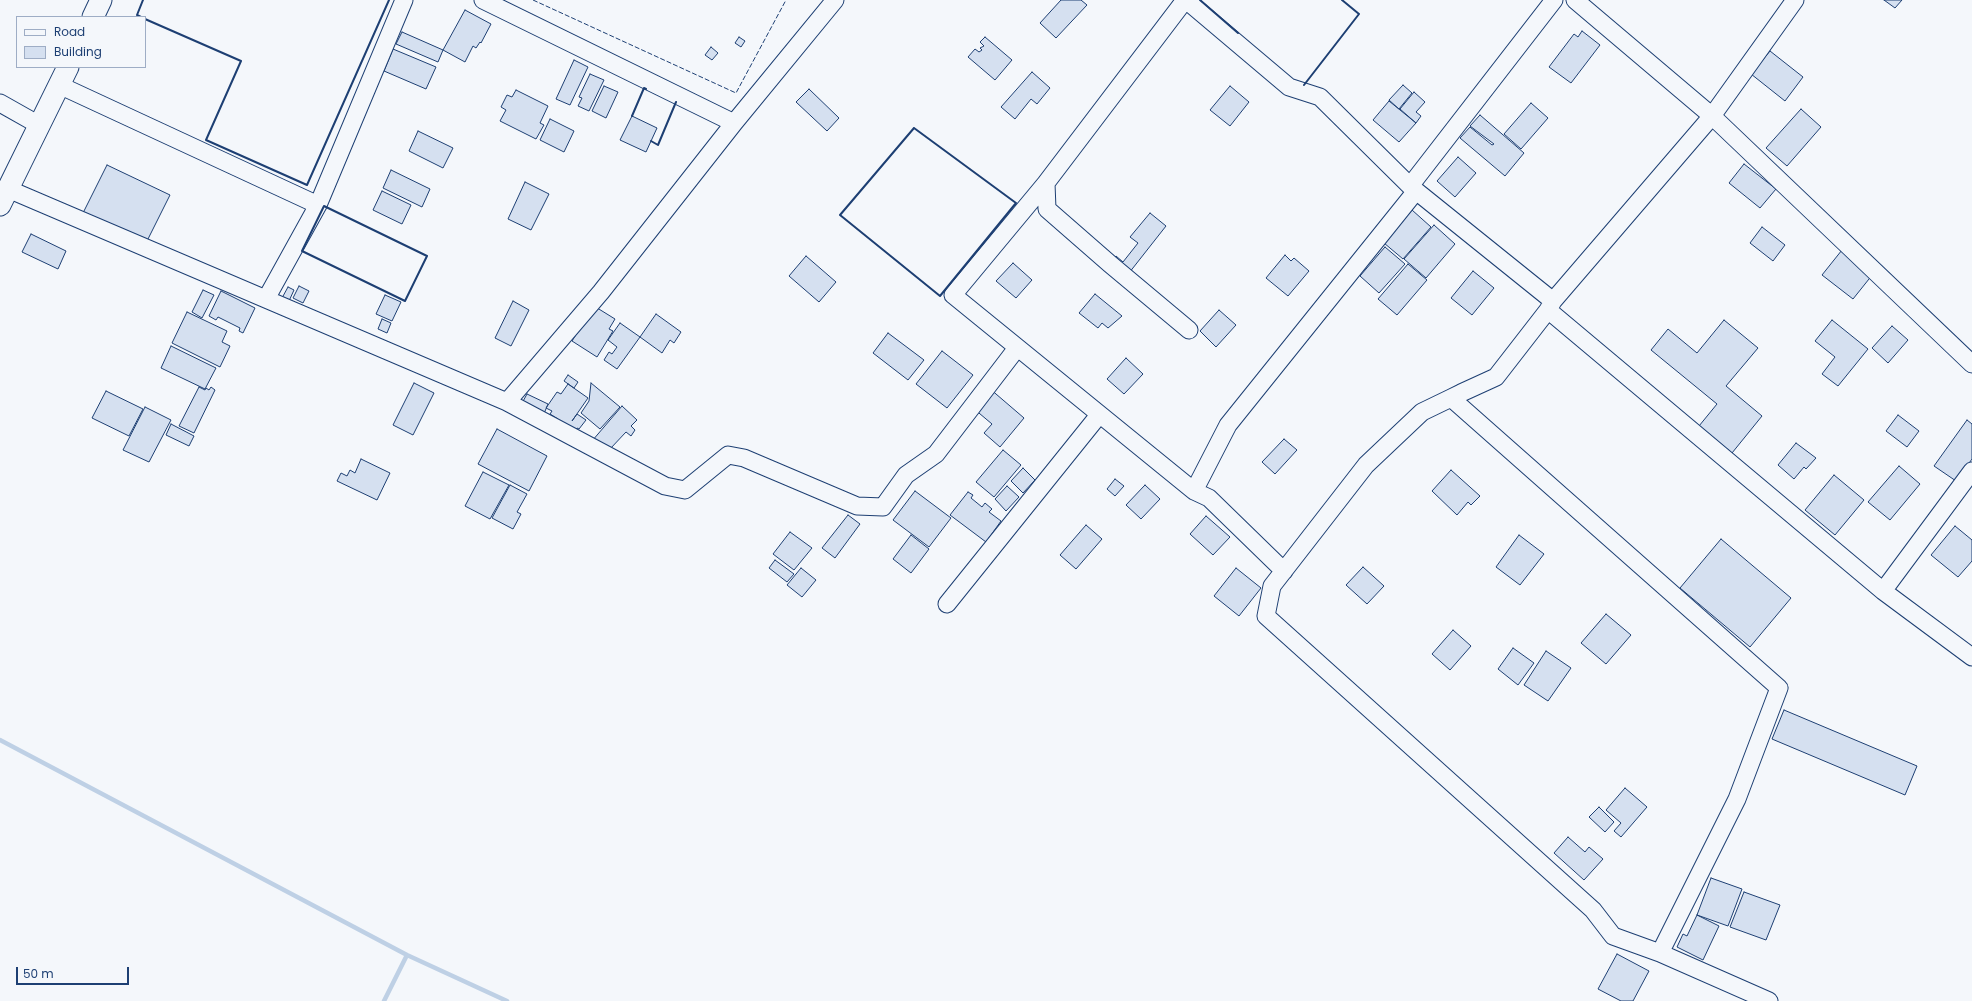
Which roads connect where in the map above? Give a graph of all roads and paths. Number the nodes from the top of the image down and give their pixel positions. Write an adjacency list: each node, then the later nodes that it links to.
1 (101, 0): 9 (main road)
2 (404, 0): 18 (street)
3 (483, 0): 13 (street)
4 (834, 0): 13 (street)
5 (1186, 0): 15 (street); 16 (street)
6 (1554, 0): 16 (street)
7 (1575, 0): 12 (street)
8 (1795, 0): 12 (street)
9 (93, 16)
10 (64, 76): 14 (main road); 18 (street)
11 (0, 103): 14 (street)
12 (1712, 116): 20 (street); 23 (street)
13 (734, 123): 25 (street)
14 (39, 125): 17 (main road)
15 (1046, 183): 21 (street); 22 (street)
16 (1413, 189): 20 (street); 28 (street)
17 (4, 197): 19 (street)
18 (318, 205): 19 (street)
19 (266, 299): 25 (street)
20 (1551, 306): 24 (street); 30 (street)
21 (1189, 330)
22 (1017, 348): 25 (street); 26 (street)
23 (1972, 364)
24 (1451, 398): 29 (street); 33 (street)
25 (507, 402)
26 (1099, 415): 28 (street); 31 (street)
27 (1972, 471): 30 (street)
28 (1194, 491): 29 (street)
29 (1284, 571): 33 (street)
30 (1883, 591): 32 (street)
31 (947, 604)
32 (1972, 657)
33 (1660, 954): 34 (street)
34 (1769, 1001)

